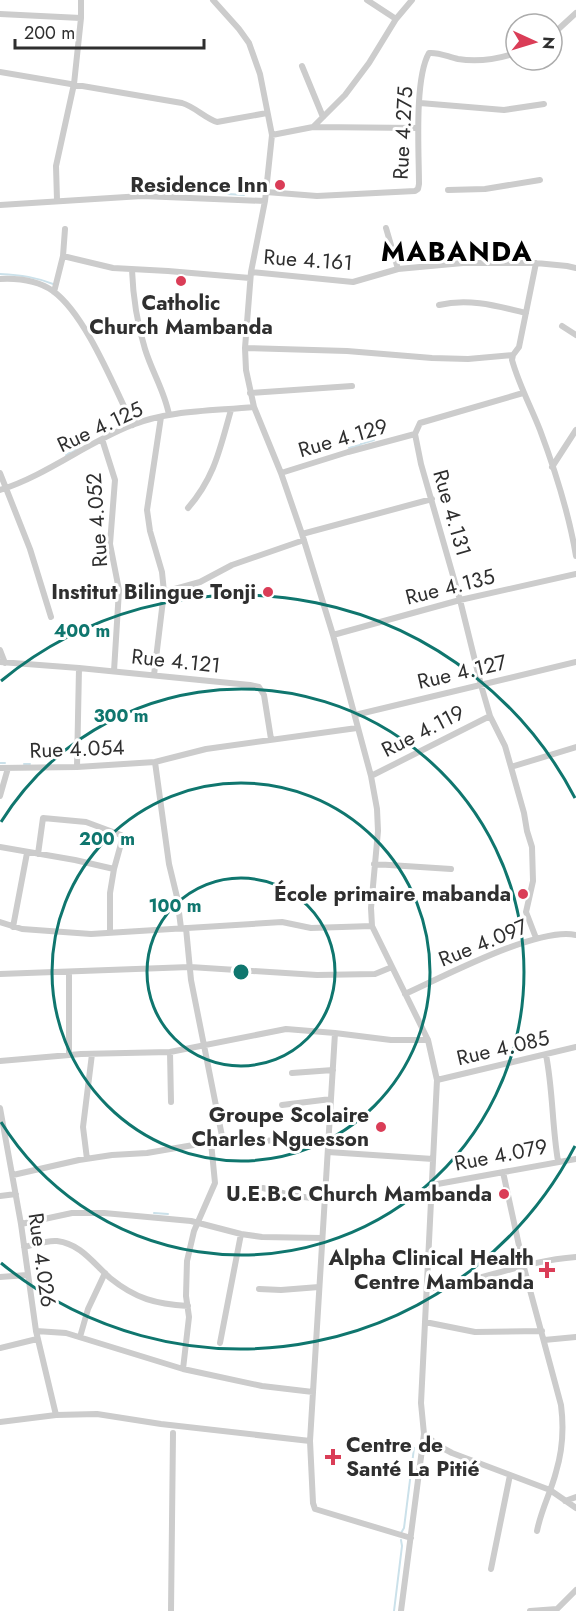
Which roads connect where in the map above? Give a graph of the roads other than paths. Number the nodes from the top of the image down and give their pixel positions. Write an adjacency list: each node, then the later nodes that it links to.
1 (81, 0): 7 (street)
2 (213, 0): 16 (street)
3 (367, 0): 8 (street)
4 (412, 0): 8 (street)
5 (576, 13): 9 (street)
6 (0, 14): 7 (street)
7 (81, 18): 13 (street)
8 (396, 19): 17 (street)
9 (564, 24)
10 (504, 55): 14 (street, Rue 4.275)
11 (302, 66): 17 (street)
12 (0, 72): 13 (street)
13 (74, 84): 16 (street); 24 (street)
14 (420, 103): 15 (street); 19 (street, Rue 4.275)
15 (544, 104)
16 (267, 113): 20 (street)
17 (323, 117): 18 (street)
18 (313, 127): 19 (street); 20 (street)
19 (418, 128): 23 (street, Rue 4.275)
20 (272, 135): 23 (street)
21 (540, 180): 22 (street)
22 (448, 190)
23 (266, 192): 25 (street)
24 (57, 200): 25 (street); 26 (street)
25 (265, 201): 34 (street)
26 (0, 204)
27 (386, 228): 32 (street)
28 (65, 229): 29 (street)
29 (63, 256): 33 (street, Rue 4.161); 36 (street)
30 (536, 263): 31 (street, Rue 4.161); 32 (street, Rue 4.161); 38 (street)
31 (576, 268)
32 (398, 269): 34 (street, Rue 4.161)
33 (132, 270): 34 (street, Rue 4.161); 48 (street)
34 (250, 275): 41 (street)
35 (0, 279): 36 (street)
36 (54, 292): 50 (street)
37 (439, 304): 38 (street)
38 (526, 313): 42 (street)
39 (562, 326): 40 (street)
40 (576, 335)
41 (245, 348): 42 (street); 44 (street)
42 (513, 355): 45 (street)
43 (352, 386): 44 (street)
44 (250, 393): 46 (street)
45 (523, 393): 52 (street); 54 (street)
46 (254, 407): 47 (street, Rue 4.125); 56 (street)
47 (231, 410): 48 (street, Rue 4.125); 59 (street)
48 (169, 415): 49 (street, Rue 4.125)
49 (162, 417): 50 (street, Rue 4.125); 64 (street)
50 (133, 424): 53 (street, Rue 4.125)
51 (576, 430): 54 (street)
52 (415, 434): 56 (street, Rue 4.129); 58 (street, Rue 4.131)
53 (102, 439): 57 (street, Rue 4.125); 72 (street, Rue 4.052)
54 (552, 467): 60 (street)
55 (0, 473): 57 (street)
56 (281, 473): 61 (street)
57 (2, 489): 66 (street)
58 (432, 499): 61 (street); 65 (street, Rue 4.131)
59 (188, 508)
60 (574, 529): 62 (street)
61 (303, 537): 64 (street); 67 (street)
62 (576, 556)
63 (576, 574): 65 (street, Rue 4.135)
64 (164, 592): 73 (street)
65 (460, 600): 67 (street, Rue 4.135); 74 (street, Rue 4.131)
66 (51, 617)
67 (333, 635): 75 (street)
68 (0, 650): 70 (street)
69 (576, 662): 74 (street, Rue 4.127)
70 (3, 663): 71 (street, Rue 4.121)
71 (79, 668): 72 (street, Rue 4.121); 81 (street)
72 (114, 671): 73 (street, Rue 4.121)
73 (154, 675): 78 (street, Rue 4.121)
74 (480, 685): 75 (street, Rue 4.127); 76 (street, Rue 4.131)
75 (355, 715): 77 (street)
76 (490, 716): 82 (street, Rue 4.131); 85 (street, Rue 4.119)
77 (357, 728): 78 (street, Rue 4.054); 85 (street)
78 (272, 739): 80 (street, Rue 4.054)
79 (576, 747): 82 (street)
80 (155, 762): 81 (street, Rue 4.054); 96 (street)
81 (77, 767): 84 (street, Rue 4.054)
82 (512, 767): 99 (street, Rue 4.131)
83 (0, 768): 84 (street, Rue 4.054)
84 (8, 768): 86 (street)
85 (371, 776): 90 (street)
86 (0, 796)
87 (0, 847): 88 (street)
88 (27, 853): 89 (street); 95 (street)
89 (38, 855): 91 (street); 91 (street)
90 (374, 864): 92 (street); 94 (street)
91 (114, 869): 97 (street)
92 (451, 869)
93 (0, 922): 95 (street)
94 (372, 926): 96 (street); 101 (street)
95 (13, 927): 97 (street)
96 (184, 928): 97 (street); 100 (street)
97 (110, 932)
98 (576, 935): 99 (street, Rue 4.097)
99 (536, 938): 104 (street, Rue 4.097)
100 (190, 967): 101 (street); 102 (street); 107 (street)
101 (392, 968): 104 (street)
102 (69, 972): 103 (street); 111 (street)
103 (0, 974)
104 (405, 994): 106 (street)
105 (335, 1033): 106 (street); 107 (street); 114 (street)
106 (428, 1040): 116 (street)
107 (204, 1047): 109 (street); 123 (street)
108 (576, 1047): 112 (street, Rue 4.085)
109 (170, 1052): 110 (street); 118 (street)
110 (92, 1054): 111 (street); 126 (street)
111 (69, 1055): 113 (street)
112 (546, 1055): 116 (street, Rue 4.085); 129 (street)
113 (0, 1061)
114 (333, 1070): 115 (street); 117 (street)
115 (292, 1073)
116 (437, 1080): 128 (street)
117 (331, 1099): 119 (street); 122 (street)
118 (171, 1102)
119 (282, 1105)
120 (0, 1108): 121 (street, Rue 4.026)
121 (2, 1134): 131 (street, Rue 4.026)
122 (328, 1139): 123 (street); 125 (street)
123 (223, 1141): 124 (street)
124 (211, 1142): 126 (street); 137 (street)
125 (328, 1152): 128 (street); 136 (street)
126 (87, 1159): 131 (street)
127 (576, 1159): 129 (street, Rue 4.079)
128 (433, 1160): 132 (street)
129 (558, 1161): 130 (street, Rue 4.079)
130 (502, 1172): 132 (street, Rue 4.079); 143 (street)
131 (13, 1175): 134 (street, Rue 4.026)
132 (432, 1185): 149 (street)
133 (263, 1188): 136 (street)
134 (16, 1194): 135 (street); 138 (street, Rue 4.026)
135 (0, 1196)
136 (325, 1200): 140 (street)
137 (198, 1222): 138 (street); 139 (street); 150 (street)
138 (21, 1224): 141 (street, Rue 4.026)
139 (241, 1234): 140 (street); 158 (street)
140 (322, 1238): 147 (street)
141 (24, 1247): 144 (street); 145 (street, Rue 4.026)
142 (576, 1257): 143 (street)
143 (523, 1264): 149 (street); 153 (street)
144 (105, 1273): 150 (street); 154 (street)
145 (27, 1275): 146 (street); 152 (street, Rue 4.026)
146 (0, 1277)
147 (319, 1287): 148 (street); 161 (street)
148 (259, 1289)
149 (427, 1289): 151 (street)
150 (188, 1306): 160 (street)
151 (425, 1322): 153 (street); 165 (street)
152 (36, 1331): 154 (street); 156 (street, Rue 4.026)
153 (542, 1331): 157 (street)
154 (80, 1337): 160 (street)
155 (576, 1337): 157 (street)
156 (37, 1339): 159 (street); 162 (street, Rue 4.026)
157 (544, 1340): 168 (street)
158 (220, 1343)
159 (0, 1348)
160 (183, 1369): 161 (street)
161 (313, 1392): 166 (street)
162 (56, 1414): 163 (street); 166 (street)
163 (0, 1422)
164 (173, 1432): 176 (street)
165 (424, 1434): 167 (street); 173 (street)
166 (310, 1441): 173 (street)
167 (510, 1475): 168 (street); 174 (street)
168 (550, 1490): 170 (street); 172 (street)
169 (576, 1497): 170 (street)
170 (565, 1501): 171 (street)
171 (576, 1508)
172 (537, 1531)
173 (411, 1538): 177 (street)
174 (491, 1569)
175 (576, 1590): 178 (street)
176 (171, 1611)
177 (401, 1611)
178 (530, 1611)

